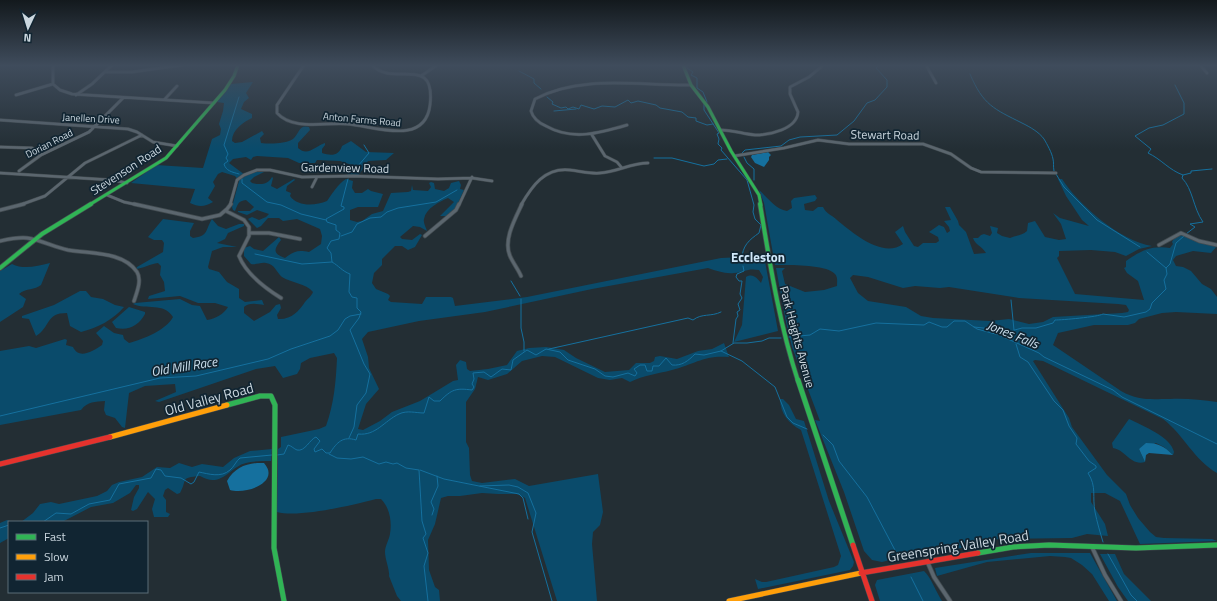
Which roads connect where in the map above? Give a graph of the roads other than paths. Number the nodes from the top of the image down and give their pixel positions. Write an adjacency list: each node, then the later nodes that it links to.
1 (23, 93): 11 (street)
2 (70, 93): 12 (street)
3 (78, 93): 12 (street)
4 (170, 93): 14 (street)
5 (222, 93): 15 (main road, Stevenson Road)
6 (284, 93): 7 (street, Anton Farms Road)
7 (429, 93)
8 (543, 93): 21 (street)
9 (697, 93): 19 (main road, Park Heights Avenue)
10 (790, 93): 19 (street)
11 (16, 95)
12 (76, 95): 13 (street)
13 (123, 98): 14 (street); 17 (street, Dorian Road)
14 (164, 100): 15 (street)
15 (214, 103): 22 (main road, Stevenson Road)
16 (0, 120): 17 (street, Janellen Drive)
17 (95, 126): 20 (street, Janellen Drive); 24 (street, Dorian Road)
18 (627, 126): 21 (street)
19 (720, 130): 25 (main road, Park Heights Avenue)
20 (142, 135): 22 (street, Janellen Drive); 31 (street)
21 (592, 135): 27 (street)
22 (177, 146): 35 (main road, Stevenson Road)
23 (0, 147): 24 (street)
24 (41, 155): 28 (street, Dorian Road)
25 (734, 156): 30 (street, Stewart Road); 55 (main road, Park Heights Avenue)
26 (648, 163): 27 (street)
27 (622, 168): 48 (street)
28 (19, 171)
29 (0, 173): 31 (street)
30 (1055, 173)
31 (68, 177): 35 (street); 38 (street)
32 (472, 177): 33 (street, Gardenview Road); 34 (street, Gardenview Road); 41 (street)
33 (317, 178): 36 (street); 39 (street, Gardenview Road)
34 (492, 182)
35 (126, 183): 37 (main road, Stevenson Road)
36 (312, 187)
37 (107, 195): 39 (street); 42 (main road, Stevenson Road)
38 (0, 210)
39 (226, 211): 40 (street)
40 (250, 233): 43 (street); 49 (street)
41 (425, 236)
42 (36, 238): 44 (street); 47 (main road, Stevenson Road); 50 (street)
43 (300, 239)
44 (0, 241)
45 (1159, 245): 46 (street)
46 (1217, 245)
47 (0, 268)
48 (521, 276)
49 (281, 298)
50 (134, 301)
51 (0, 464): 56 (main road, Old Valley Road)
52 (1217, 545): 53 (main road, Greenspring Valley Road)
53 (1092, 547): 54 (main road, Greenspring Valley Road); 60 (street)
54 (927, 561): 55 (main road, Greenspring Valley Road); 59 (street)
55 (863, 572): 57 (main road, Greenspring Valley Road); 58 (main road, Park Heights Avenue)
56 (284, 601)
57 (729, 601)
58 (872, 601)
59 (950, 601)
60 (1121, 601)

